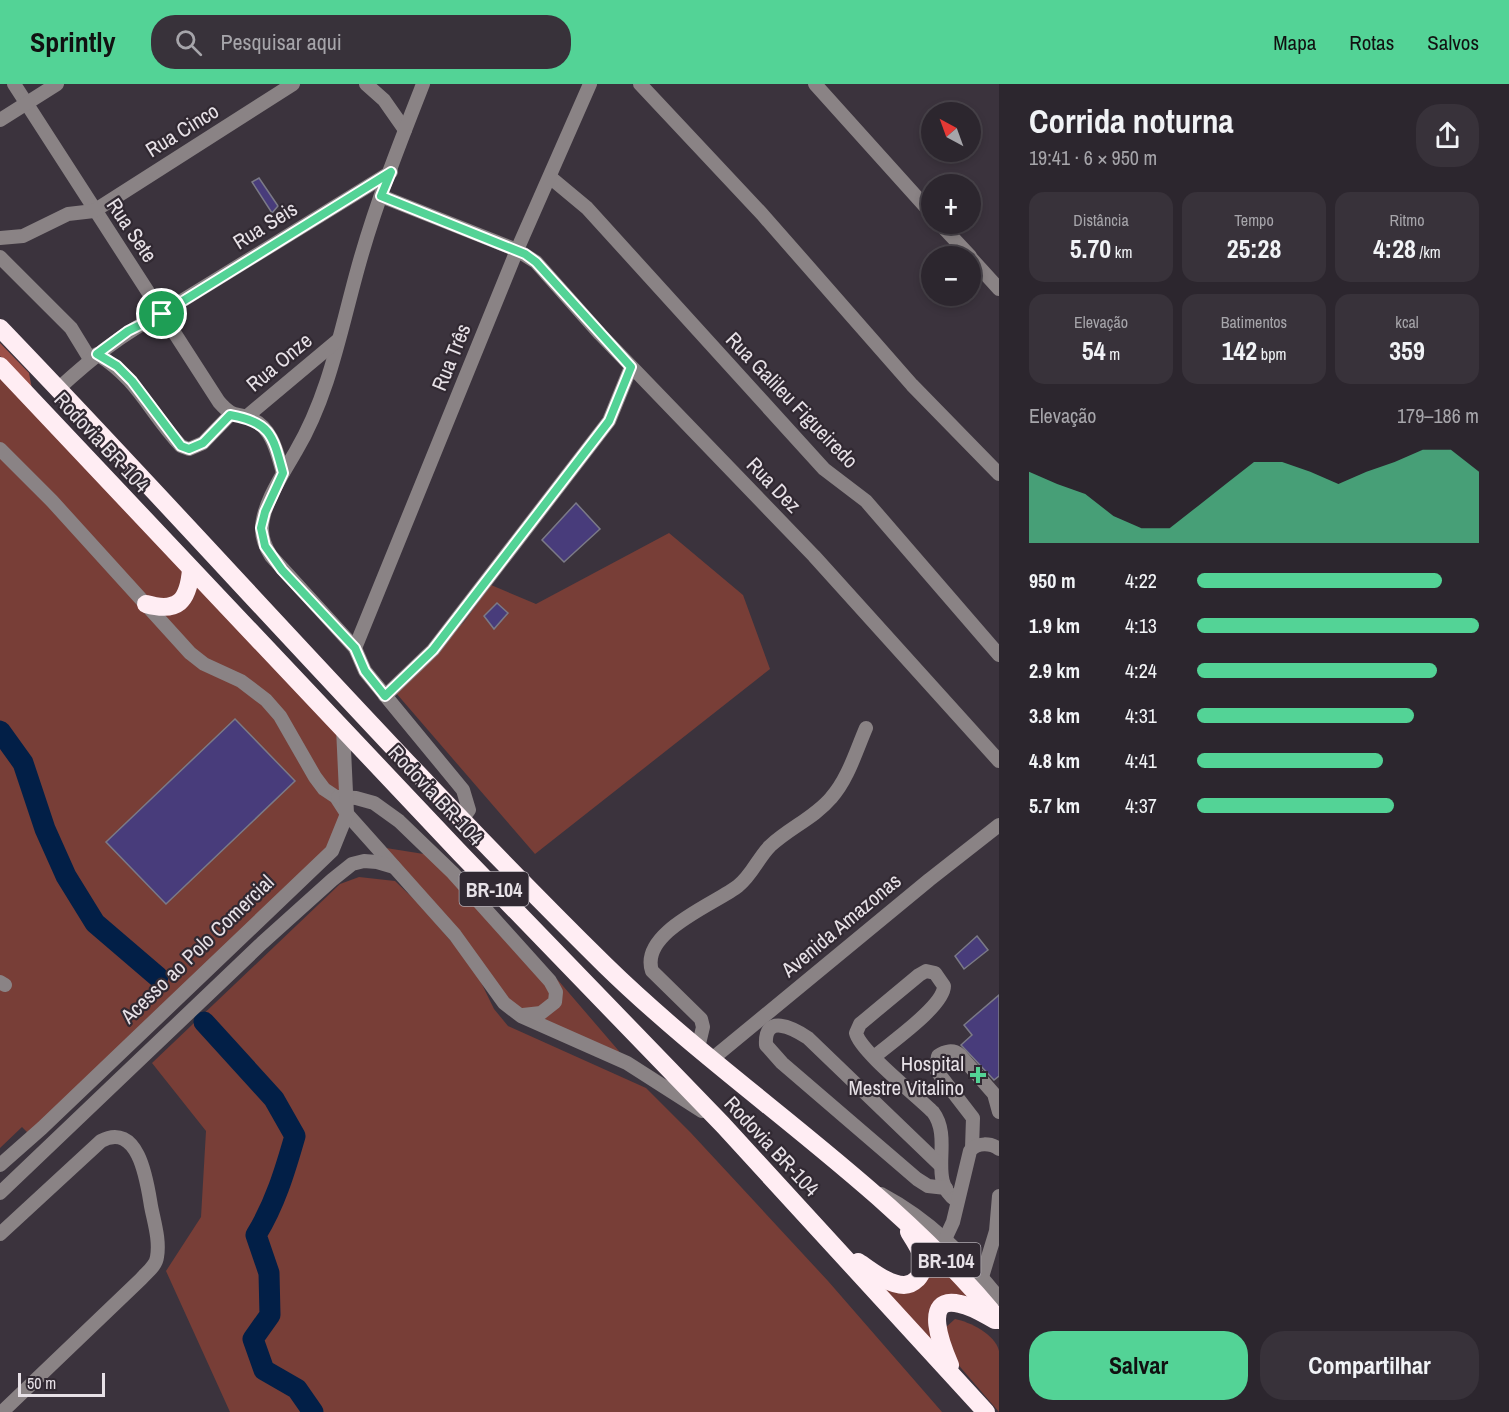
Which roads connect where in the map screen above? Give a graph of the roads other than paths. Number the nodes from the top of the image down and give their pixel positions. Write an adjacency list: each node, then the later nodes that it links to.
1 (14, 84): 9 (street, Rua Sete)
2 (57, 84): 9 (street)
3 (293, 84): 16 (street, Rua Cinco)
4 (366, 84): 11 (street)
5 (423, 84): 11 (street)
6 (590, 84): 13 (street, Rua Três)
7 (640, 84): 35 (street)
8 (815, 84): 15 (street)
9 (26, 104): 10 (street); 16 (street, Rua Sete)
10 (0, 120)
11 (405, 130): 12 (street)
12 (391, 172): 14 (street); 24 (street, Rua Seis)
13 (551, 178): 20 (street, Rua Três); 39 (street, Rua Galileu Figueiredo)
14 (381, 196): 20 (street, Rua Dez); 26 (street)
15 (921, 202)
16 (94, 211): 18 (street); 24 (street, Rua Sete)
17 (949, 234): 19 (street)
18 (0, 238)
19 (960, 246)
20 (517, 250): 29 (street, Rua Dez); 38 (street, Rua Três)
21 (0, 257): 27 (street)
22 (981, 269): 23 (street)
23 (999, 289)
24 (162, 314): 27 (street, Rua Seis); 31 (street, Rua Sete)
25 (0, 328): 30 (highway, Rodovia BR-104 / BR-104)
26 (338, 340): 32 (street, Rua Onze); 34 (street)
27 (93, 357): 30 (street, Rua Seis); 31 (street)
28 (0, 366): 36 (highway, Rodovia BR-104 / BR-104)
29 (631, 367): 40 (street); 43 (street, Rua Dez)
30 (58, 389): 46 (highway, Rodovia BR-104 / BR-104)
31 (230, 415): 32 (street)
32 (246, 417): 34 (street)
33 (0, 449): 37 (street)
34 (283, 473): 38 (street)
35 (999, 474)
36 (191, 570): 37 (highway); 41 (highway, Rodovia BR-104 / BR-104)
37 (146, 604): 44 (street)
38 (355, 648): 40 (street)
39 (999, 655)
40 (385, 696): 46 (street)
41 (343, 728): 44 (street, Acesso ao Polo Comercial); 56 (highway, Rodovia BR-104 / BR-104)
42 (866, 728): 50 (street)
43 (997, 758)
44 (341, 797): 45 (street, Acesso ao Polo Comercial); 49 (street)
45 (346, 814): 48 (street); 51 (street, Acesso ao Polo Comercial)
46 (461, 821): 50 (highway, Rodovia BR-104 / BR-104)
47 (999, 825): 50 (street, Avenida Amazonas)
48 (397, 868): 49 (street); 53 (street, Acesso ao Polo Comercial)
49 (521, 1016): 56 (street)
50 (705, 1054): 61 (highway, Rodovia BR-104 / BR-104)
51 (117, 1055): 53 (street); 60 (street, Acesso ao Polo Comercial)
52 (874, 1057): 52 (street); 59 (street)
53 (131, 1070): 63 (street, Acesso ao Polo Comercial)
54 (999, 1112): 55 (street); 55 (street)
55 (973, 1118): 57 (street)
56 (723, 1125): 69 (highway, Rodovia BR-104 / BR-104)
57 (972, 1148): 58 (street); 65 (street)
58 (999, 1149)
59 (939, 1164): 62 (street); 62 (street)
60 (0, 1165)
61 (869, 1187): 66 (highway, Rodovia BR-104 / BR-104); 68 (street)
62 (946, 1188): 65 (street)
63 (0, 1193)
64 (999, 1196): 70 (street)
65 (957, 1201): 68 (street)
66 (888, 1204): 69 (highway); 72 (highway, Rodovia BR-104 / BR-104)
67 (0, 1234): 74 (street)
68 (946, 1237): 70 (street)
69 (836, 1247): 73 (highway, Rodovia BR-104 / BR-104)
70 (982, 1277): 71 (street)
71 (999, 1298)
72 (999, 1321): 73 (highway)
73 (954, 1377): 75 (highway, Rodovia BR-104 / BR-104)
74 (2, 1412)
75 (986, 1412)

